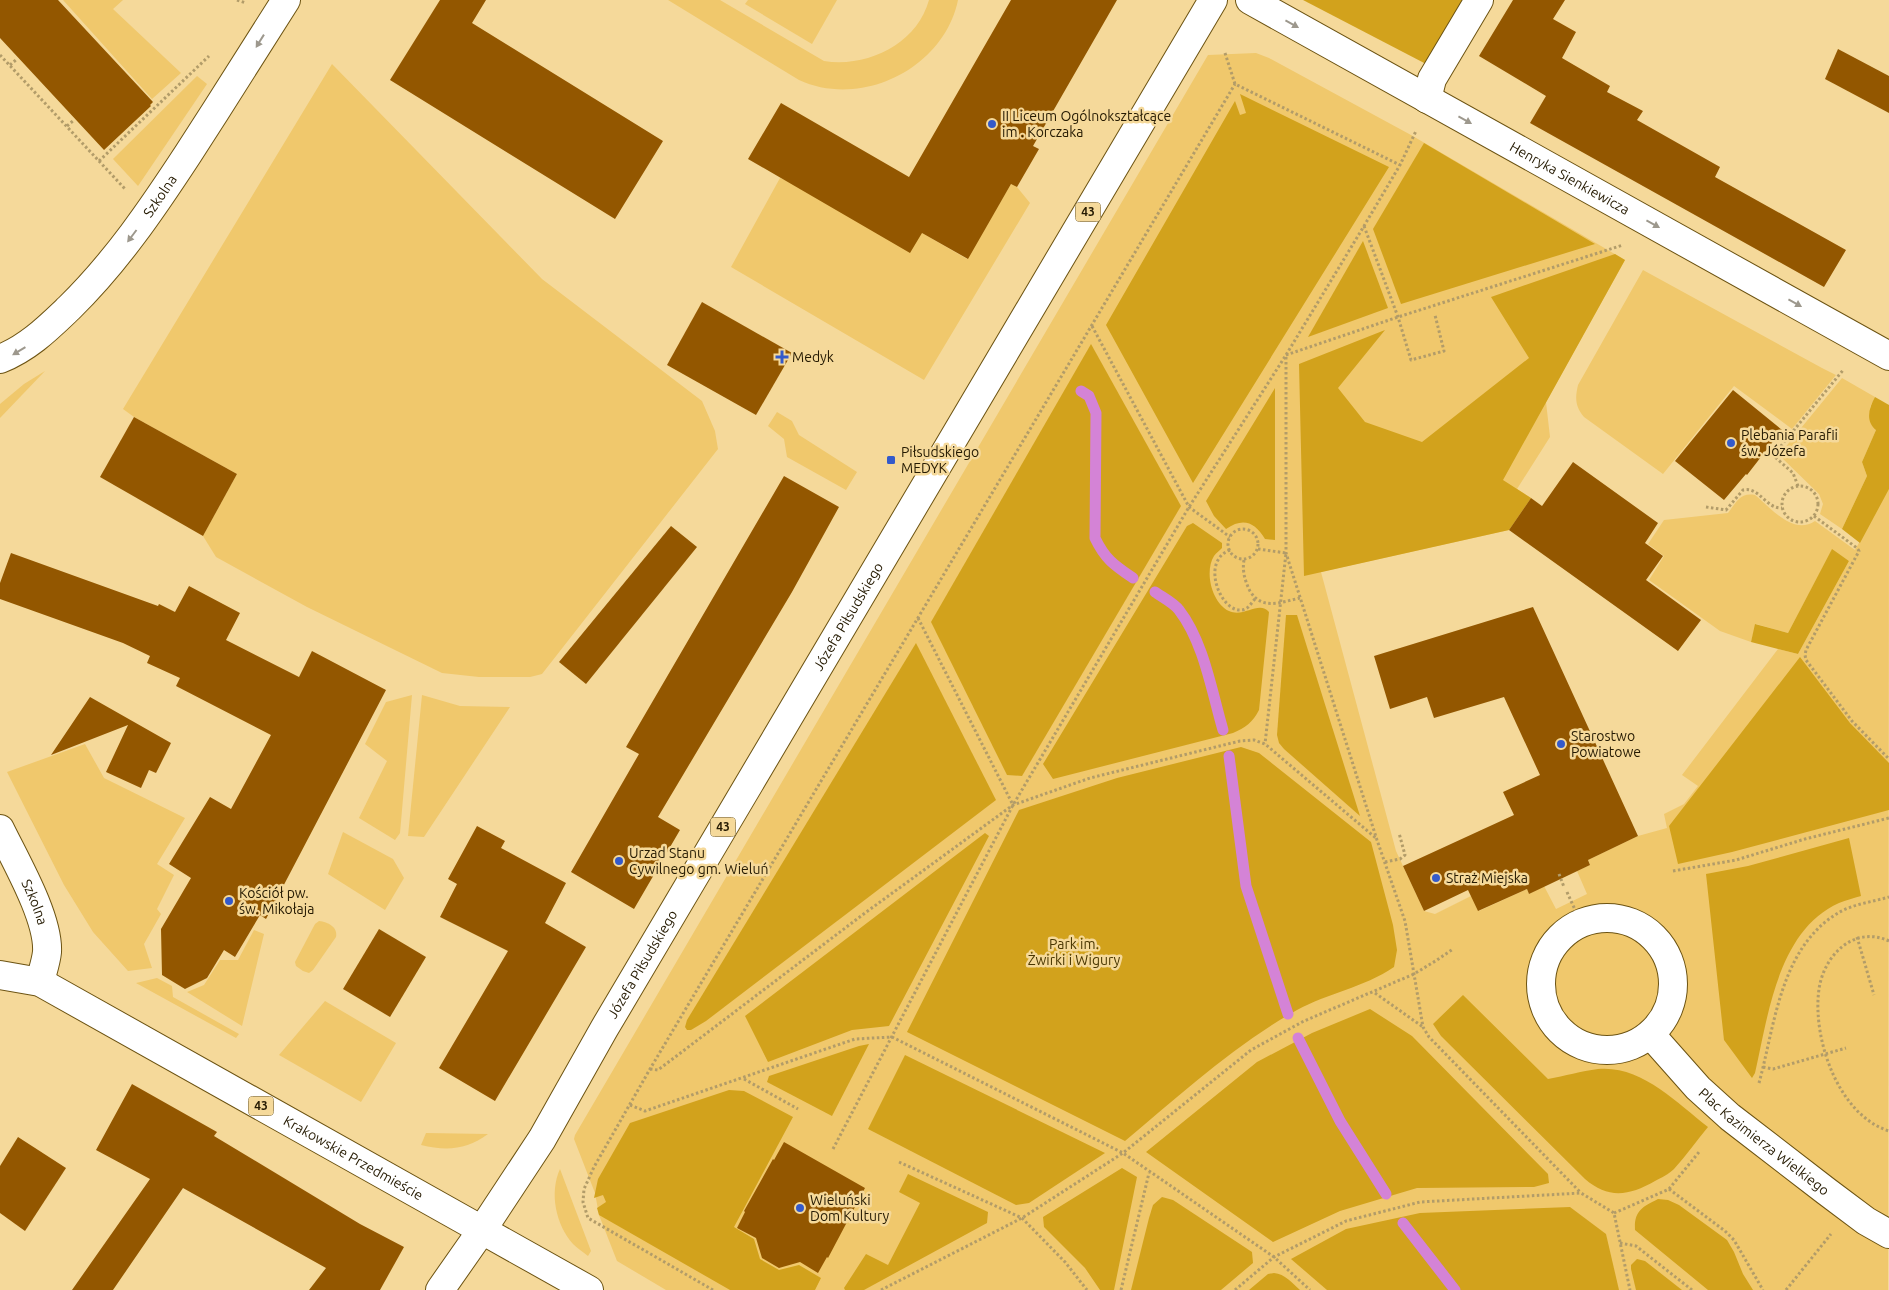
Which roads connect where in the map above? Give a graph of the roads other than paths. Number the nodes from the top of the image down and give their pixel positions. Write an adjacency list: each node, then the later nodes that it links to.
1 (286, 0): 7 (street, Szkolna, one-way to 7)
2 (1213, 0): 12 (street, Józefa Piłsudskiego / 43)
3 (1250, 0): 5 (street, Henryka Sienkiewicza, one-way to 5)
4 (1479, 0): 5 (street)
5 (1428, 99): 6 (street, Henryka Sienkiewicza, one-way to 6)
6 (1889, 356)
7 (0, 360)
8 (0, 829): 10 (street, Szkolna)
9 (0, 975): 10 (street, 43)
10 (40, 982): 12 (street, Krakowskie Przedmieście / 43)
11 (1651, 1035): 11 (street); 13 (street, Plac Kazimierza Wielkiego)
12 (482, 1230): 14 (street, Józefa Piłsudskiego); 15 (street, Krakowskie Przedmieście)
13 (1889, 1234)
14 (440, 1290)
15 (589, 1290)

